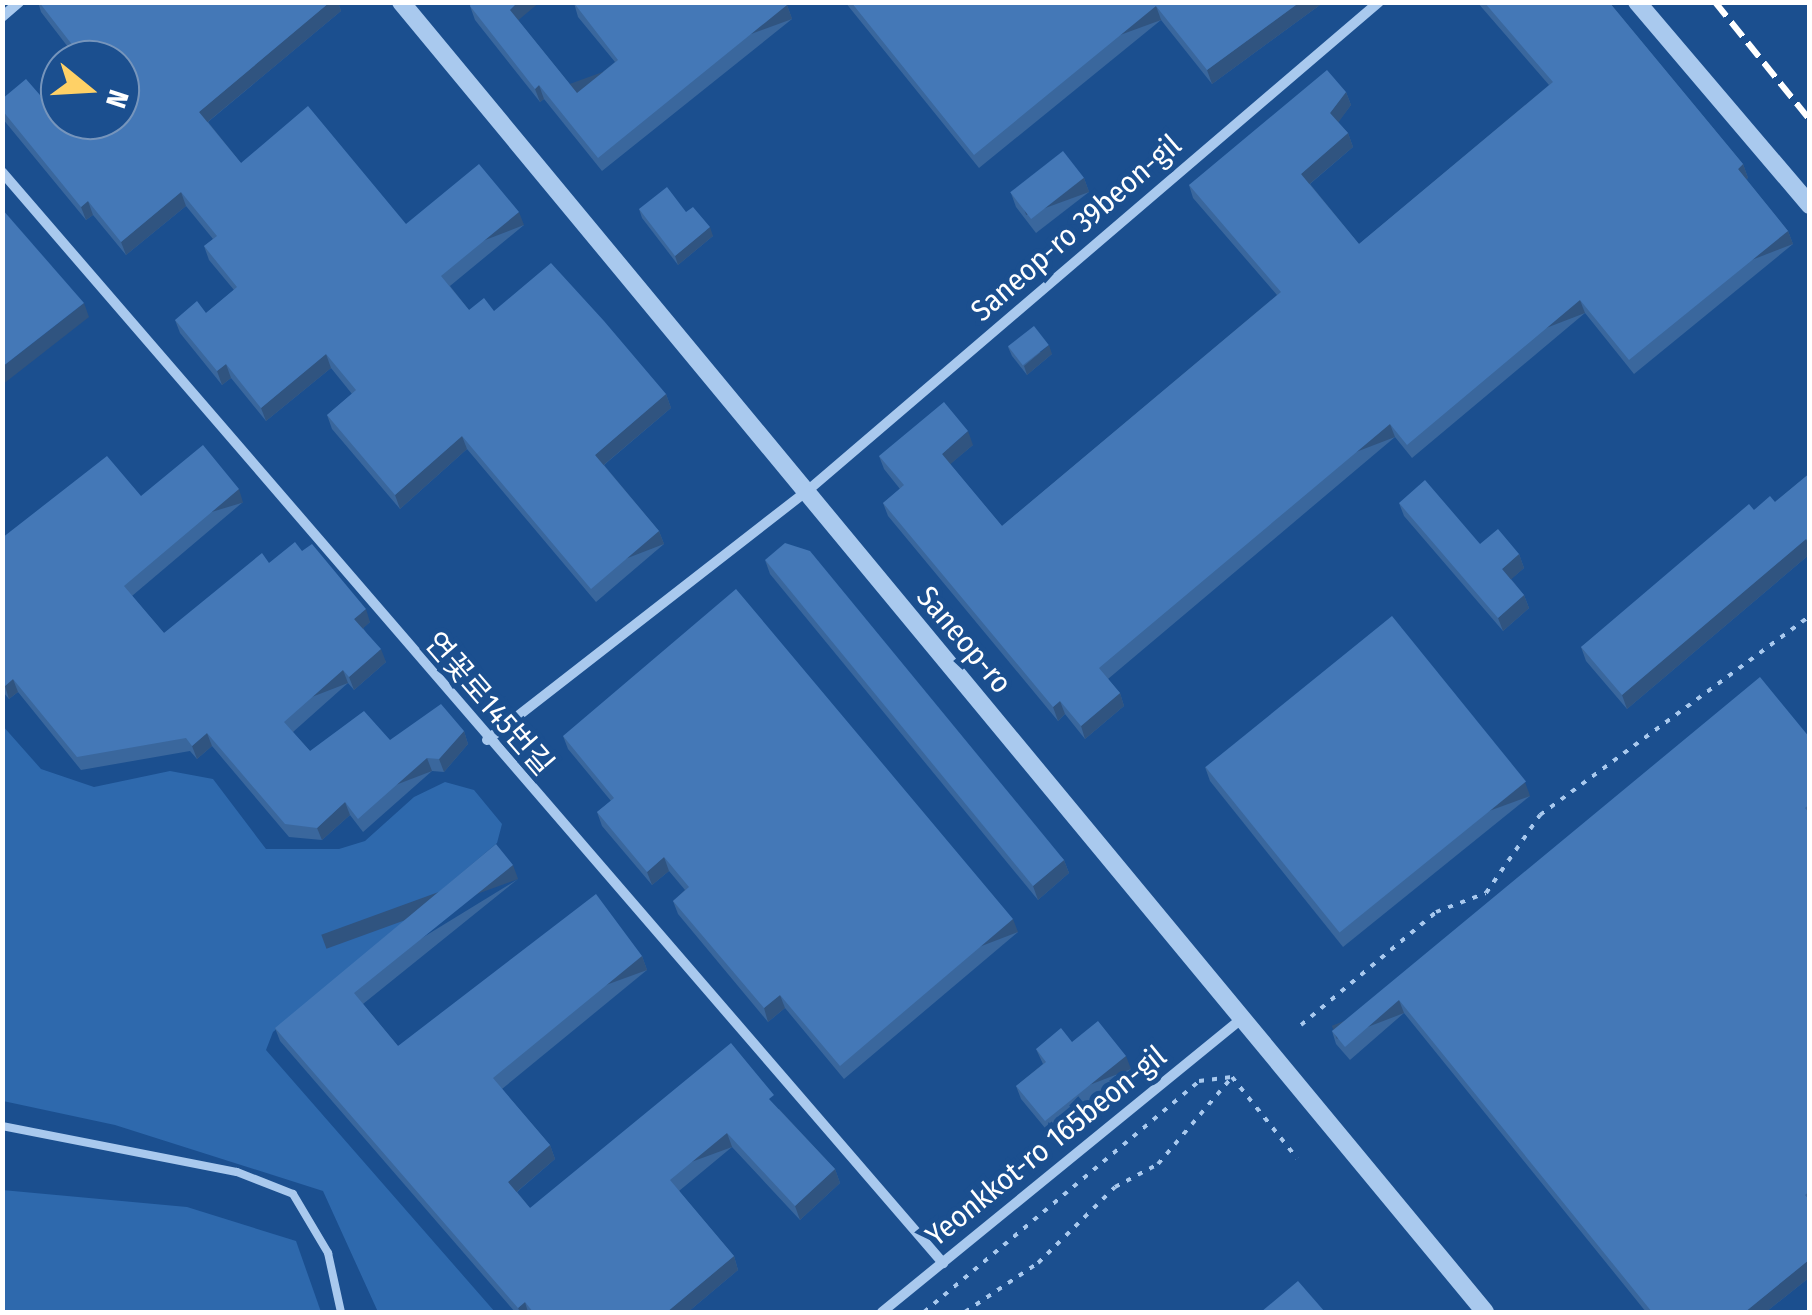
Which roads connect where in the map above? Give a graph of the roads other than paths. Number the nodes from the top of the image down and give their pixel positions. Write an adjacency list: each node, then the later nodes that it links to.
1 (20, 2): 5 (street)
2 (401, 2): 8 (street, Saneop-ro)
3 (1379, 2): 8 (street, Saneop-ro 39beon-gil)
4 (1637, 2): 7 (street)
5 (2, 17)
6 (2, 172): 9 (street, 연꽃로145번길)
7 (1810, 205)
8 (806, 492): 9 (street, Saneop-ro 39beon-gil); 10 (street, Saneop-ro)
9 (486, 740): 12 (street, 연꽃로145번길)
10 (1242, 1018): 12 (street, Yeonkkot-ro 165beon-gil); 15 (street, Saneop-ro)
11 (2, 1126): 13 (lane)
12 (943, 1263): 14 (street, Yeonkkot-ro 165beon-gil)
13 (341, 1312)
14 (882, 1312)
15 (1485, 1312)

